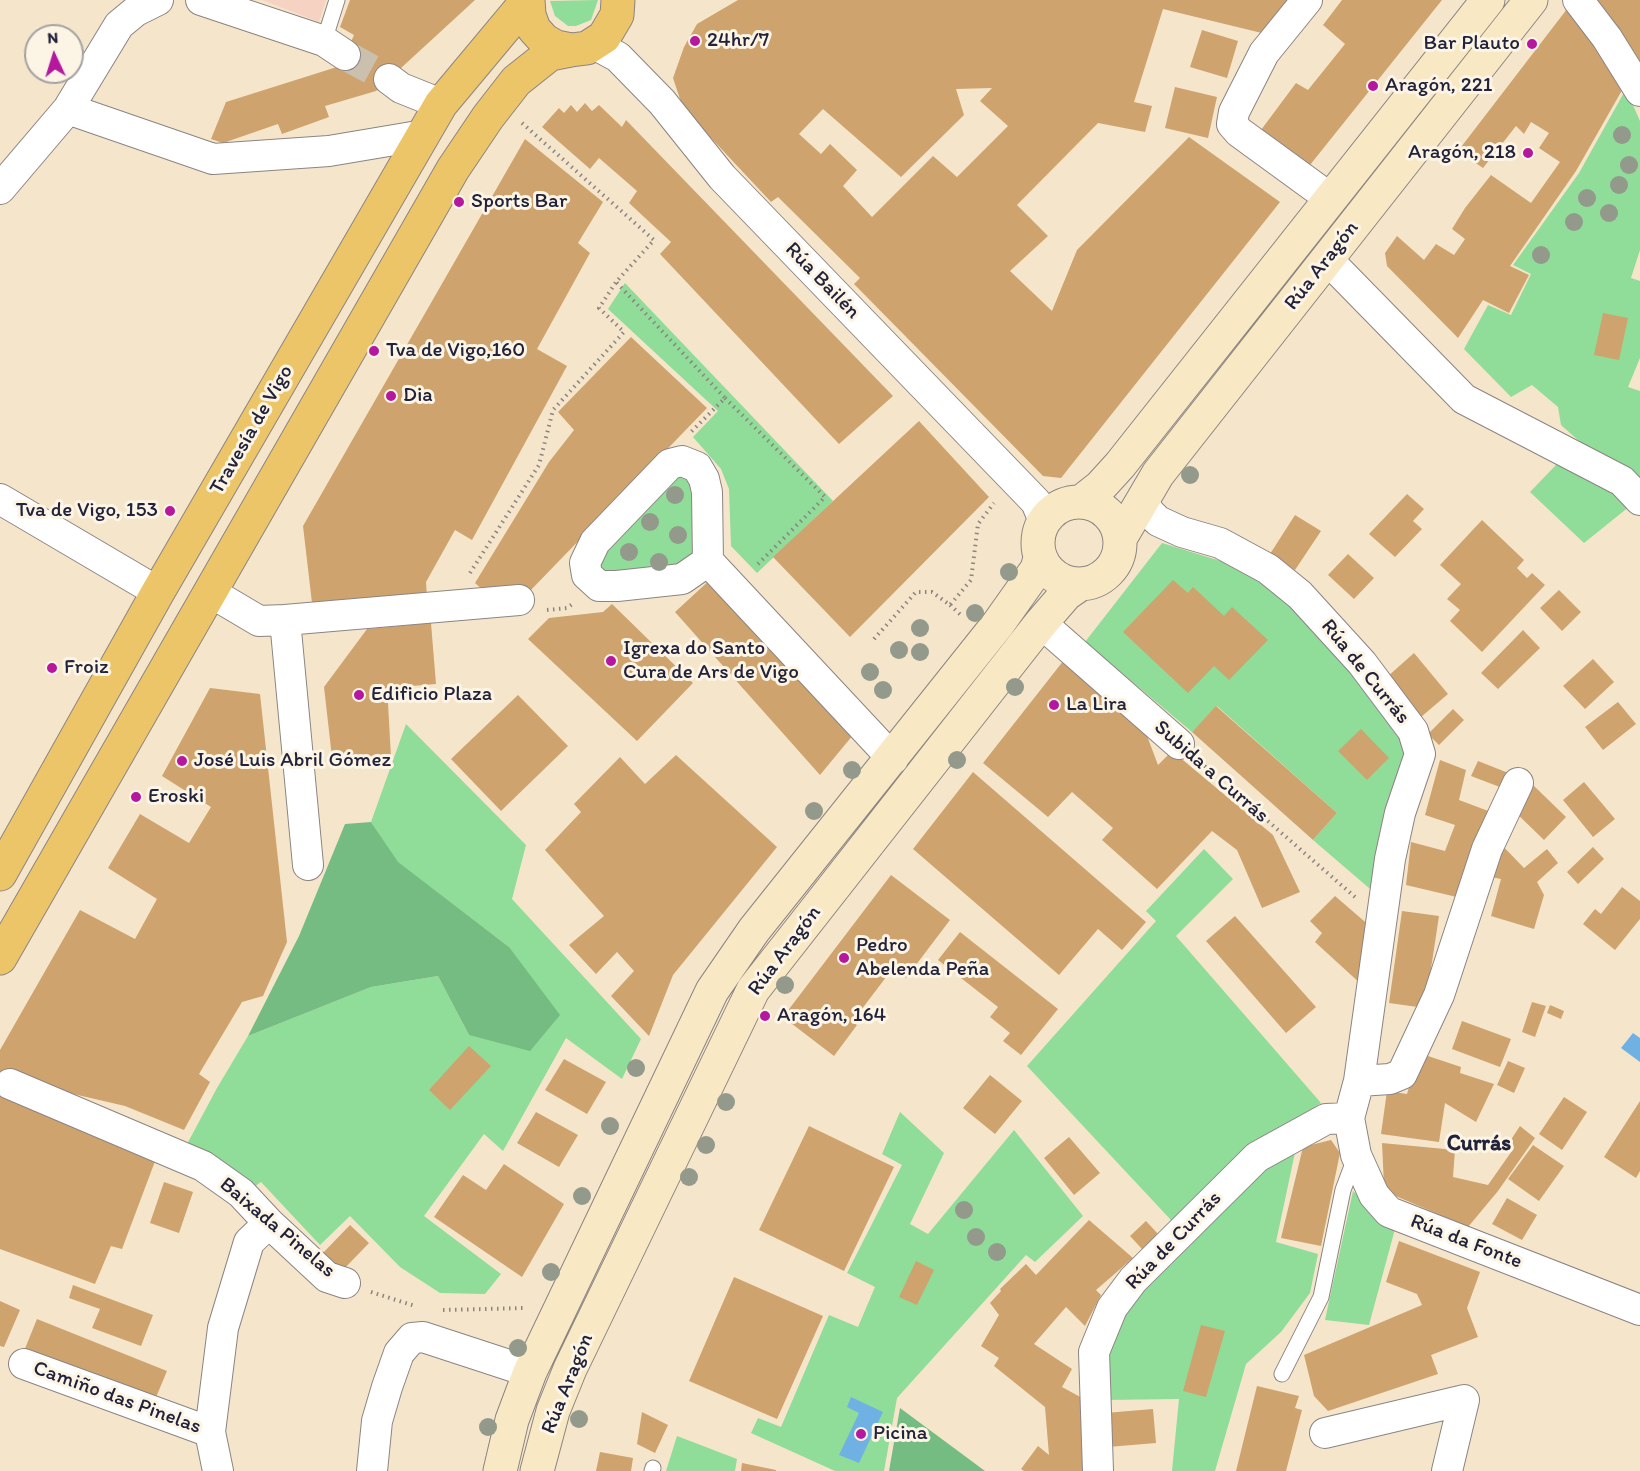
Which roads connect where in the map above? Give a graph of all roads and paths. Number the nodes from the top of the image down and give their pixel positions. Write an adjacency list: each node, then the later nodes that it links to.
1 (158, 0): 16 (street)
2 (201, 0): 11 (street)
3 (337, 0): 11 (lane)
4 (1307, 0): 19 (street)
5 (1488, 0): 19 (main road, Rúa Aragón)
6 (1531, 0): 20 (main road, Rúa Aragón)
7 (1578, 0): 13 (street)
8 (528, 1): 10 (main road); 15 (main road, Travesía de Vigo)
9 (624, 5): 10 (main road)
10 (582, 47): 14 (main road); 29 (street, Rúa Bailén)
11 (335, 48)
12 (388, 80): 15 (street)
13 (1640, 91)
14 (498, 103): 21 (path); 36 (main road)
15 (441, 104): 17 (main road, Travesía de Vigo)
16 (68, 109): 17 (street); 18 (street)
17 (424, 135): 35 (main road, Travesía de Vigo)
18 (0, 189)
19 (1330, 199): 28 (main road, Rúa Aragón)
20 (1327, 259): 25 (main road, Rúa Aragón); 27 (street)
21 (616, 282): 22 (path); 38 (path)
22 (725, 398): 23 (path); 33 (path)
23 (686, 437)
24 (998, 498): 41 (path)
25 (1143, 498): 30 (main road, Rúa Aragón); 47 (street, Rúa de Currás)
26 (0, 499): 35 (street)
27 (1640, 500)
28 (1081, 502): 29 (main road); 30 (main road)
29 (1044, 522): 31 (main road)
30 (1120, 537): 34 (main road)
31 (1040, 558): 34 (main road); 43 (main road, Rúa Aragón)
32 (708, 561): 32 (street); 43 (street)
33 (749, 572)
34 (1079, 585): 40 (main road, Rúa Aragón)
35 (158, 592): 46 (main road, Travesía de Vigo)
36 (210, 592): 39 (street); 48 (main road)
37 (519, 600): 38 (street)
38 (448, 607): 39 (street)
39 (285, 620): 45 (street)
40 (1041, 623): 42 (street, Subida a Currás); 67 (main road, Rúa Aragón)
41 (874, 639)
42 (1179, 744): 47 (path, Subida a Currás)
43 (893, 759): 58 (main road, Rúa Aragón)
44 (1518, 783): 49 (street)
45 (308, 866)
46 (0, 874)
47 (1381, 920): 49 (street, Rúa de Currás)
48 (0, 958)
49 (1359, 1082): 51 (street, Rúa de Currás)
50 (10, 1084): 53 (street, Baixada Pinelas)
51 (1349, 1118): 52 (street, Rúa da Fonte); 68 (street, Rúa de Currás)
52 (1356, 1155): 57 (street, Rúa da Fonte); 61 (lane)
53 (268, 1223): 54 (street, Baixada Pinelas); 62 (street, Camiño das Pinelas)
54 (345, 1283): 55 (path, Baixada Pinelas)
55 (419, 1307)
56 (441, 1310): 58 (path)
57 (1640, 1310)
58 (558, 1316): 60 (main road, Rúa Aragón)
59 (24, 1364): 62 (street, Camiño das Pinelas)
60 (530, 1372): 65 (street); 66 (main road, Rúa Aragón)
61 (1282, 1374)
62 (210, 1432): 64 (street, Camiño das Pinelas)
63 (1325, 1433): 69 (street)
64 (218, 1471)
65 (372, 1471)
66 (500, 1471)
67 (537, 1471)
68 (1098, 1471)
69 (1447, 1471)

